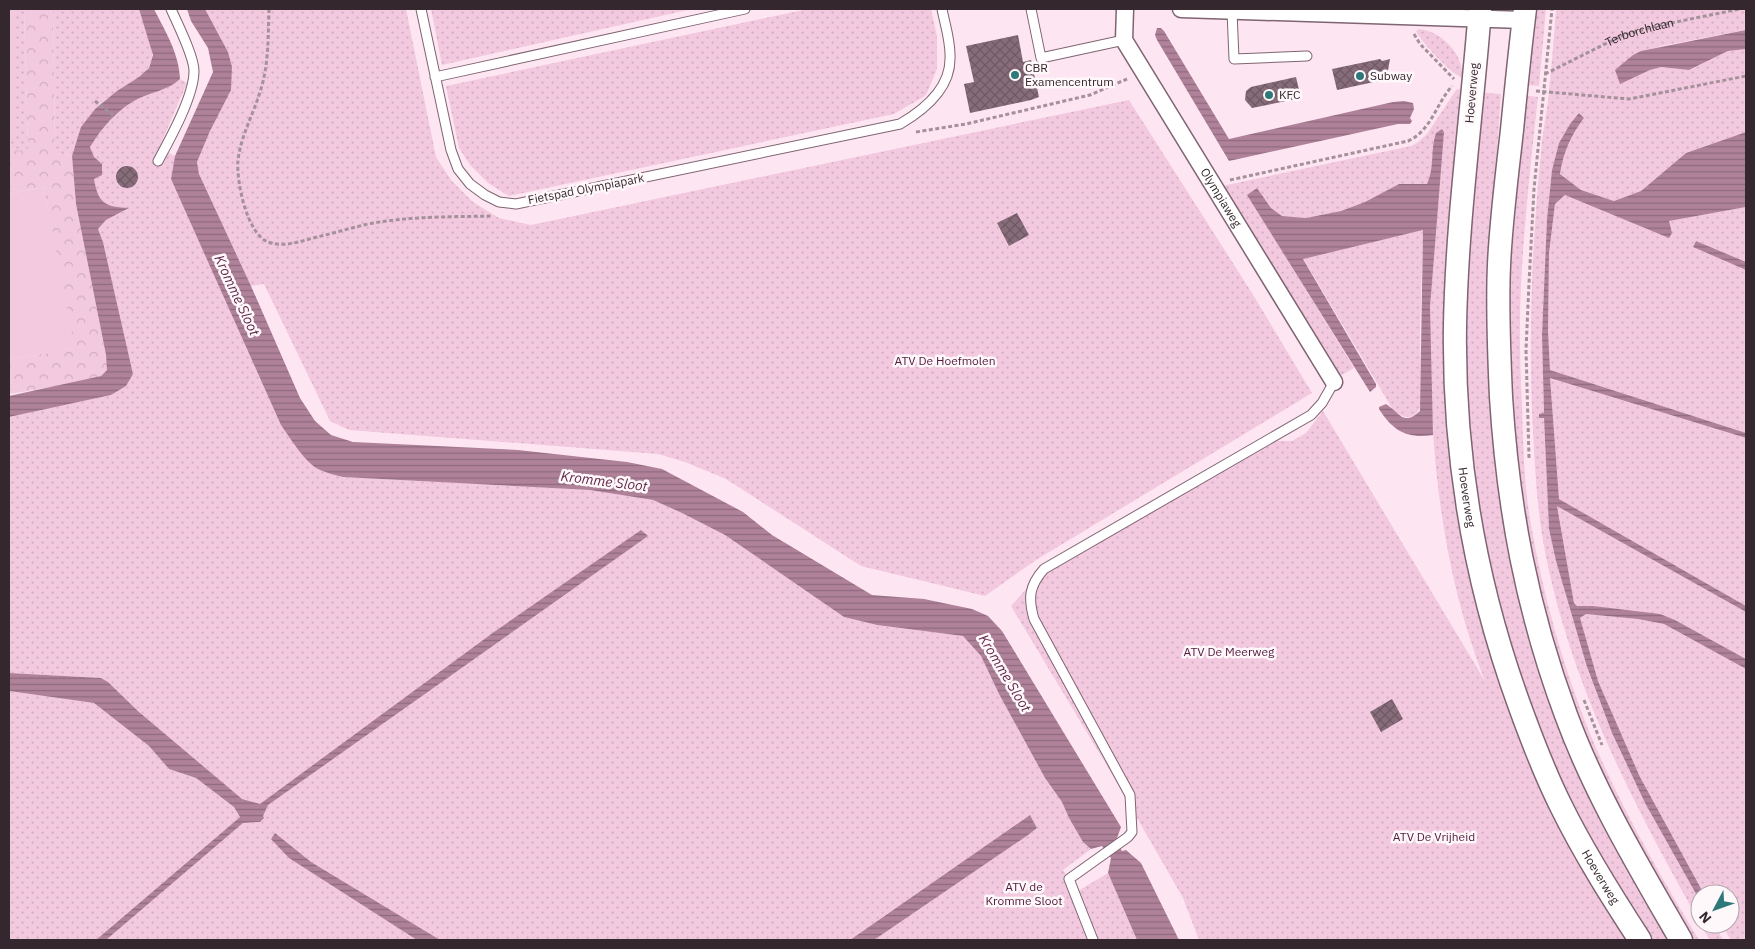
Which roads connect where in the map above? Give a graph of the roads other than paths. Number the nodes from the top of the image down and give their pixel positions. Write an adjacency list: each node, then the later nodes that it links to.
1 (171, 9): 14 (lane)
2 (421, 9): 13 (lane)
3 (745, 9): 13 (lane)
4 (942, 9): 13 (lane)
5 (1031, 9): 11 (lane)
6 (1125, 9): 11 (street)
7 (1181, 9): 8 (street)
8 (1232, 10): 9 (street); 12 (lane)
9 (1479, 14): 10 (street); 17 (main road, Hoeverweg)
10 (1524, 14): 18 (main road)
11 (1124, 40): 15 (street, Olympiaweg)
12 (1307, 56)
13 (434, 77)
14 (158, 162)
15 (1334, 382): 16 (lane)
16 (1093, 940)
17 (1640, 940)
18 (1681, 940)

